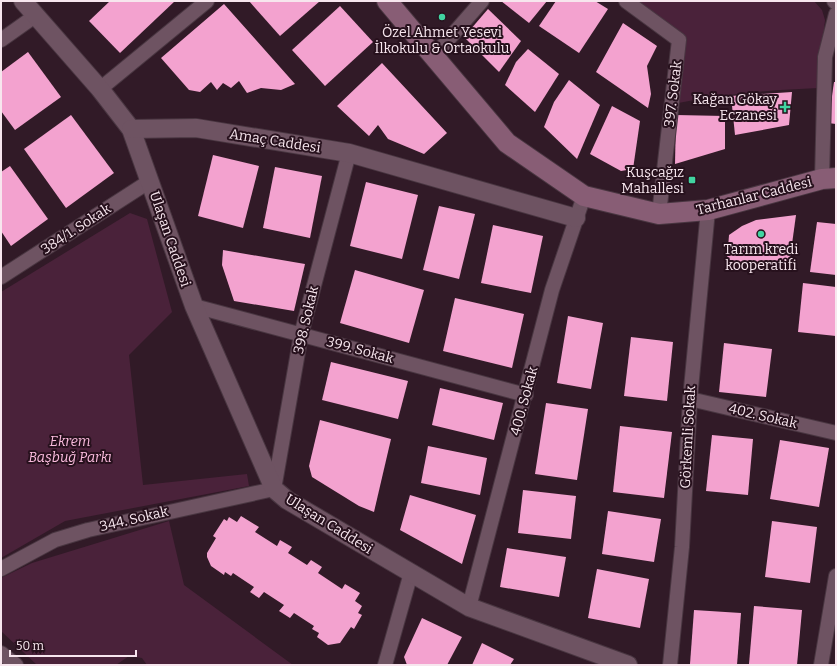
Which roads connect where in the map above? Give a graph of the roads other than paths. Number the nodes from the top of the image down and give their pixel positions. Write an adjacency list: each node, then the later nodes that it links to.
1 (23, 1): 7 (street)
2 (208, 1): 10 (street)
3 (387, 1): 9 (main road, Tarhanlar Caddesi)
4 (482, 1): 9 (street)
5 (626, 1): 17 (street, 397. Sokak)
6 (836, 14): 13 (street)
7 (35, 16): 8 (street); 10 (street)
8 (1, 40)
9 (433, 57): 15 (main road, Tarhanlar Caddesi)
10 (100, 89): 11 (street)
11 (131, 129): 12 (street, Amaç Caddesi); 14 (street, Ulaşan Caddesi)
12 (349, 153): 18 (street, Amaç Caddesi); 21 (street, 398. Sokak)
13 (831, 180): 16 (main road, Tarhanlar Caddesi)
14 (150, 181): 19 (street, 384/1. Sokak); 20 (street, Ulaşan Caddesi)
15 (584, 196): 17 (main road, Tarhanlar Caddesi); 18 (street, 400. Sokak)
16 (708, 210): 17 (main road, Tarhanlar Caddesi); 23 (street, Görkemli Sokak)
17 (659, 214)
18 (576, 218): 22 (street, 400. Sokak)
19 (1, 277)
20 (194, 306): 21 (street, 399. Sokak); 25 (street, Ulaşan Caddesi)
21 (301, 334): 22 (street, 399. Sokak); 25 (street, 398. Sokak)
22 (526, 395): 29 (street, 400. Sokak)
23 (690, 399): 24 (street, 402. Sokak); 34 (street, Görkemli Sokak)
24 (836, 433)
25 (274, 488): 26 (street, 344. Sokak); 27 (street, Ulaşan Caddesi)
26 (1, 569)
27 (411, 573): 29 (street, Ulaşan Caddesi); 32 (street)
28 (836, 576): 35 (street)
29 (469, 607): 33 (street, Ulaşan Caddesi)
30 (1, 653): 31 (street)
31 (16, 665)
32 (385, 665)
33 (628, 665)
34 (670, 665)
35 (821, 665)

